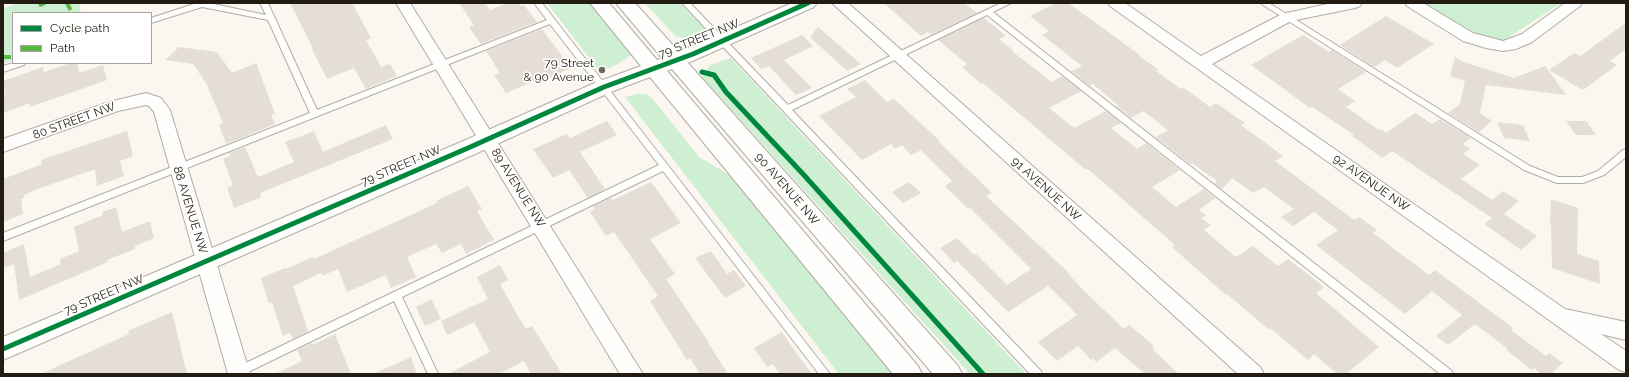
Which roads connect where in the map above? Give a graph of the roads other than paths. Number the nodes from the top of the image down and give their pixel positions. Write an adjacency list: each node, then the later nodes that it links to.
1 (264, 3): 18 (lane)
2 (403, 3): 26 (street, 89 AVENUE NW)
3 (538, 3): 20 (lane)
4 (599, 3): 27 (main road, 90 AVENUE NW)
5 (625, 3): 23 (main road, 90 AVENUE NW)
6 (686, 3): 21 (lane)
7 (808, 3): 21 (main road, 79 STREET NW)
8 (839, 3): 22 (street, 91 AVENUE NW)
9 (1007, 3): 16 (lane)
10 (1115, 3): 24 (street, 92 AVENUE NW)
11 (1264, 3): 17 (lane)
12 (1355, 3): 17 (street)
13 (1412, 3): 14 (street)
14 (1576, 3)
15 (203, 4): 18 (lane); 19 (lane)
16 (988, 12): 22 (lane); 54 (lane)
17 (1287, 17): 24 (street); 35 (lane)
18 (270, 18): 32 (lane)
19 (152, 20)
20 (552, 21): 26 (lane); 29 (lane)
21 (722, 41): 23 (main road, 79 STREET NW); 31 (lane)
22 (897, 55): 31 (lane); 53 (street, 91 AVENUE NW)
23 (675, 60): 27 (main road, 79 STREET NW); 51 (main road, 90 AVENUE NW)
24 (1201, 63): 42 (street, 92 AVENUE NW)
25 (18, 64): 28 (lane)
26 (442, 65): 32 (lane); 33 (street, 89 AVENUE NW)
27 (654, 68): 29 (main road, 79 STREET NW); 50 (main road, 90 AVENUE NW)
28 (3, 69)
29 (604, 87): 33 (main road, 79 STREET NW); 36 (lane)
30 (146, 99): 34 (street, 80 STREET NW); 37 (street, 88 AVENUE NW)
31 (786, 109): 52 (lane)
32 (315, 114): 37 (lane)
33 (488, 139): 38 (street, 89 AVENUE NW); 40 (main road, 79 STREET NW)
34 (3, 146)
35 (1626, 152)
36 (666, 166): 38 (lane); 49 (lane)
37 (178, 168): 39 (lane); 40 (street, 88 AVENUE NW)
38 (541, 226): 41 (lane); 48 (street, 89 AVENUE NW)
39 (3, 237)
40 (206, 261): 44 (main road, 79 STREET NW); 46 (street, 88 AVENUE NW)
41 (398, 296): 46 (lane); 47 (lane)
42 (1558, 315): 43 (street); 45 (street, 92 AVENUE NW)
43 (1626, 331)
44 (3, 349)
45 (1626, 364)
46 (237, 373)
47 (433, 374)
48 (632, 374)
49 (824, 374)
50 (909, 374)
51 (949, 374)
52 (1037, 374)
53 (1253, 374)
54 (1448, 374)

